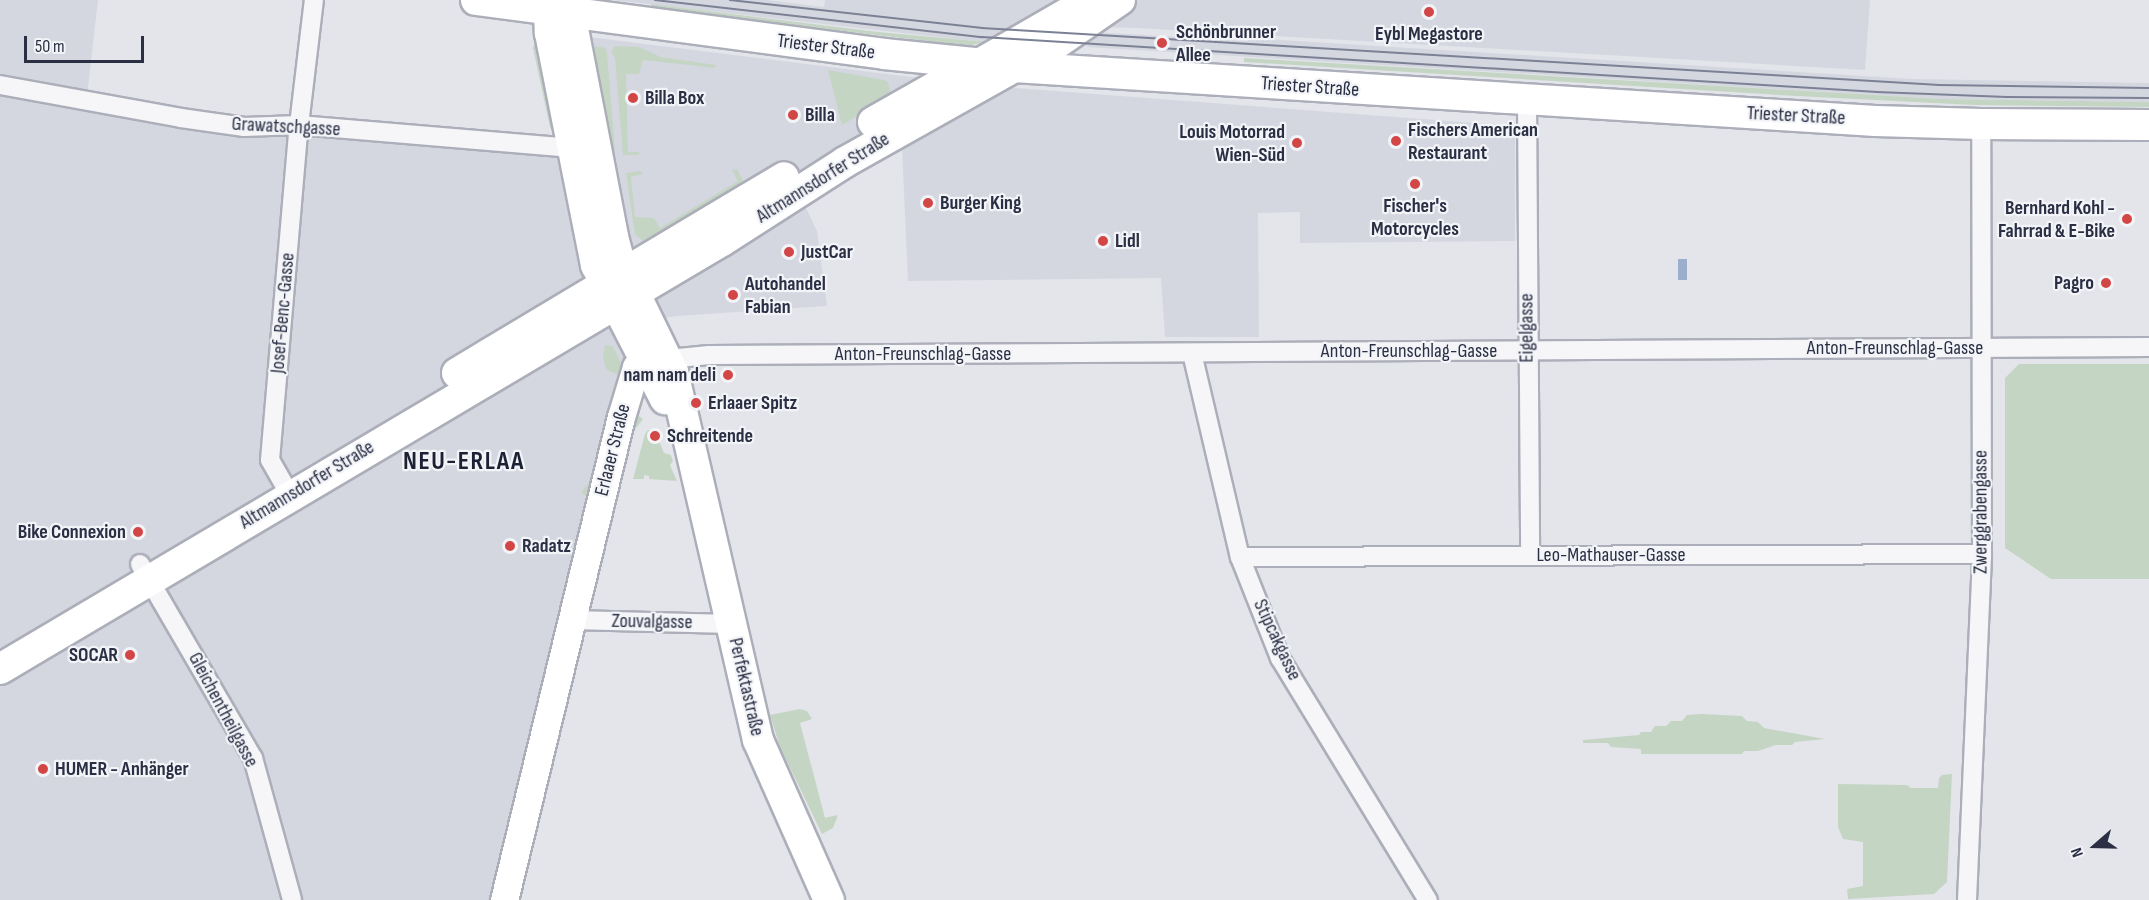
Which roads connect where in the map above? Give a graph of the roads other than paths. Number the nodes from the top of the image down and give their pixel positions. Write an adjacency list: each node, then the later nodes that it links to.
1 (314, 0): 14 (street, Josef-Benc-Gasse)
2 (476, 0): 5 (main road, Triester Straße)
3 (1086, 0): 7 (street)
4 (1121, 0): 8 (street)
5 (560, 11): 6 (main road, Triester Straße); 15 (main road); 16 (main road)
6 (884, 54): 7 (main road, Triester Straße); 11 (main road)
7 (975, 64): 8 (main road, Triester Straße); 11 (main road, Altmannsdorfer Straße)
8 (1014, 67): 10 (main road, Triester Straße); 16 (main road, Altmannsdorfer Straße)
9 (0, 85): 14 (street, Grawatschgasse)
10 (1527, 100): 12 (main road, Triester Straße); 19 (street, Eigelgasse)
11 (897, 108): 16 (main road, Altmannsdorfer Straße)
12 (1981, 124): 13 (main road, Triester Straße); 18 (street, Zwerggrabengasse)
13 (2149, 124)
14 (298, 125): 15 (street, Grawatschgasse); 22 (street, Josef-Benc-Gasse)
15 (574, 148): 16 (main road)
16 (619, 288): 21 (main road); 22 (main road, Altmannsdorfer Straße)
17 (2149, 347): 18 (street, Anton-Freunschlag-Gasse)
18 (1980, 348): 19 (street, Anton-Freunschlag-Gasse); 23 (street, Zwerggrabengasse)
19 (1527, 350): 20 (street, Anton-Freunschlag-Gasse); 24 (street, Eigelgasse)
20 (1192, 353): 21 (street, Anton-Freunschlag-Gasse); 25 (street, Stipcakgasse)
21 (656, 358): 27 (street, Erlaaer Straße); 28 (main road, Perfektastraße)
22 (286, 488): 26 (main road, Altmannsdorfer Straße)
23 (1982, 554): 24 (street, Leo-Mathauser-Gasse); 35 (street, Zwerggrabengasse)
24 (1530, 555): 25 (street, Leo-Mathauser-Gasse)
25 (1240, 557): 34 (street, Stipcakgasse)
26 (145, 571): 29 (main road, Altmannsdorfer Straße); 30 (main road, Altmannsdorfer Straße); 31 (street, Gleichentheilgasse)
27 (571, 620): 28 (street, Zouvalgasse); 32 (street, Erlaaer Straße)
28 (732, 624): 33 (main road, Perfektastraße)
29 (0, 649)
30 (0, 669)
31 (292, 900)
32 (504, 900)
33 (830, 900)
34 (1428, 900)
35 (1966, 900)

